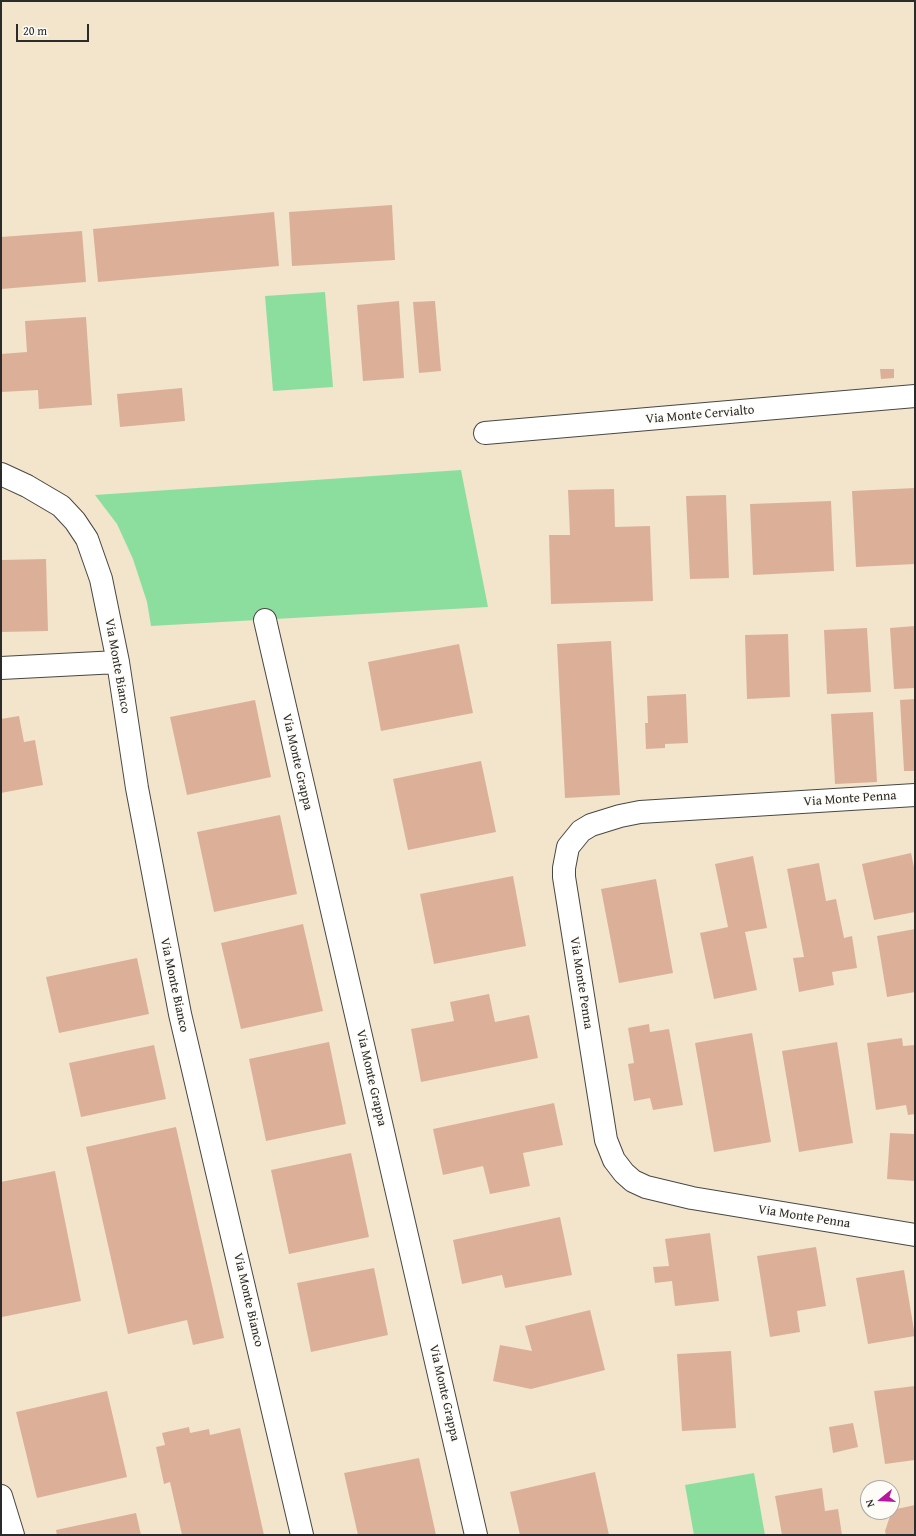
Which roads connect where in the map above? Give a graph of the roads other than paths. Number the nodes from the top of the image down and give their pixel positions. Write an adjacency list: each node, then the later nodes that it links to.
1 (915, 396): 2 (street, Via Monte Cervialto)
2 (485, 433)
3 (1, 474): 5 (street, Via Monte Bianco)
4 (265, 620): 12 (street, Via Monte Grappa)
5 (118, 662): 6 (street); 11 (street, Via Monte Bianco)
6 (1, 668)
7 (915, 794): 8 (street, Via Monte Penna)
8 (915, 1235)
9 (1, 1496): 10 (street)
10 (13, 1535)
11 (302, 1535)
12 (476, 1535)

